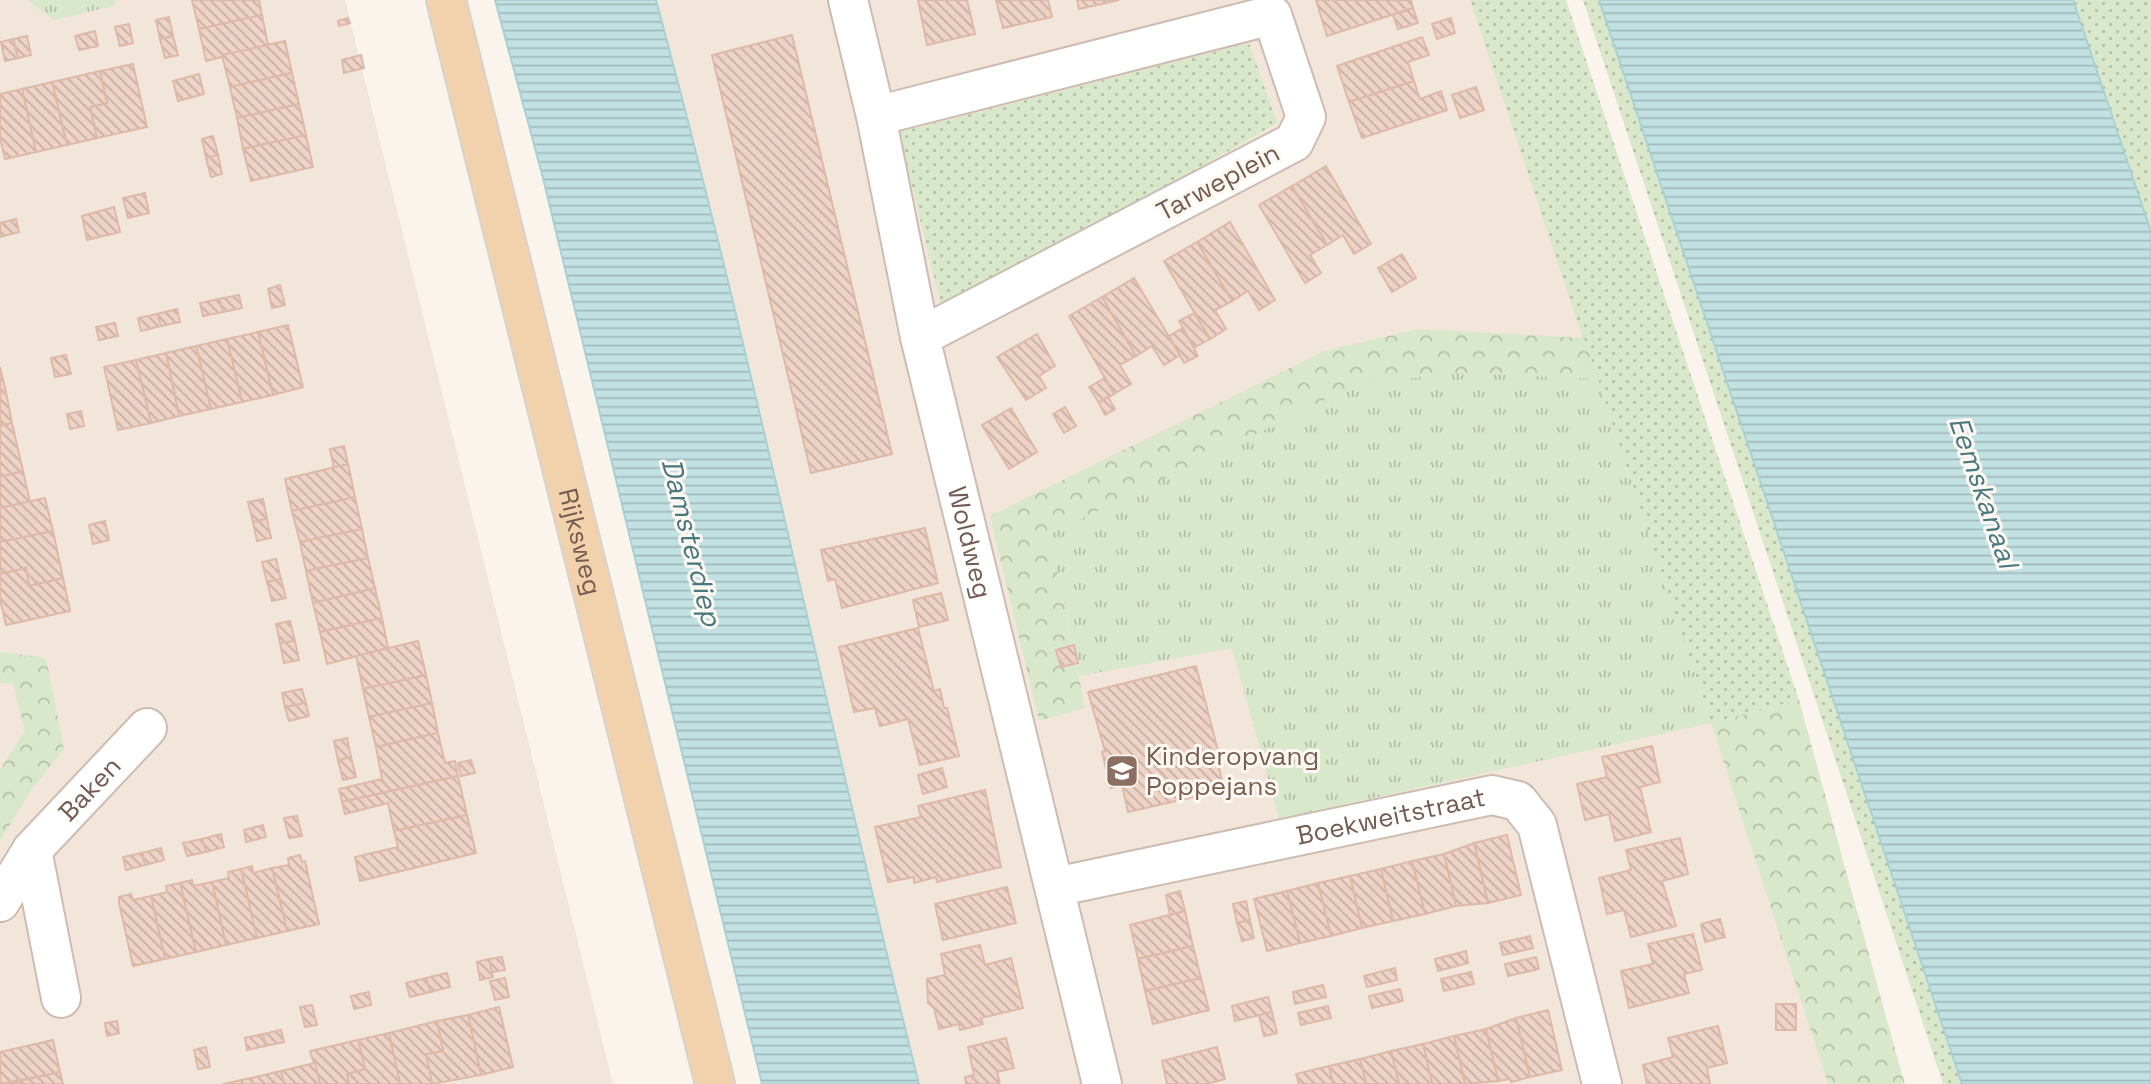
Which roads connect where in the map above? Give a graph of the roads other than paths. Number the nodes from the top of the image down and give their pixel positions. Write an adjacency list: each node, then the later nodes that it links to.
1 (446, 0): 11 (main road, Rijksweg)
2 (848, 0): 4 (street, Woldweg)
3 (1270, 8): 4 (street, Tarweplein); 5 (street, Tarweplein)
4 (876, 116): 5 (street, Woldweg)
5 (920, 337): 8 (street, Woldweg)
6 (147, 728): 7 (street, Baken)
7 (32, 850): 9 (street, Baken); 10 (street)
8 (1055, 887): 12 (street, Woldweg); 13 (street, Boekweitstraat)
9 (0, 902)
10 (61, 998)
11 (715, 1084)
12 (1102, 1084)
13 (1602, 1084)

